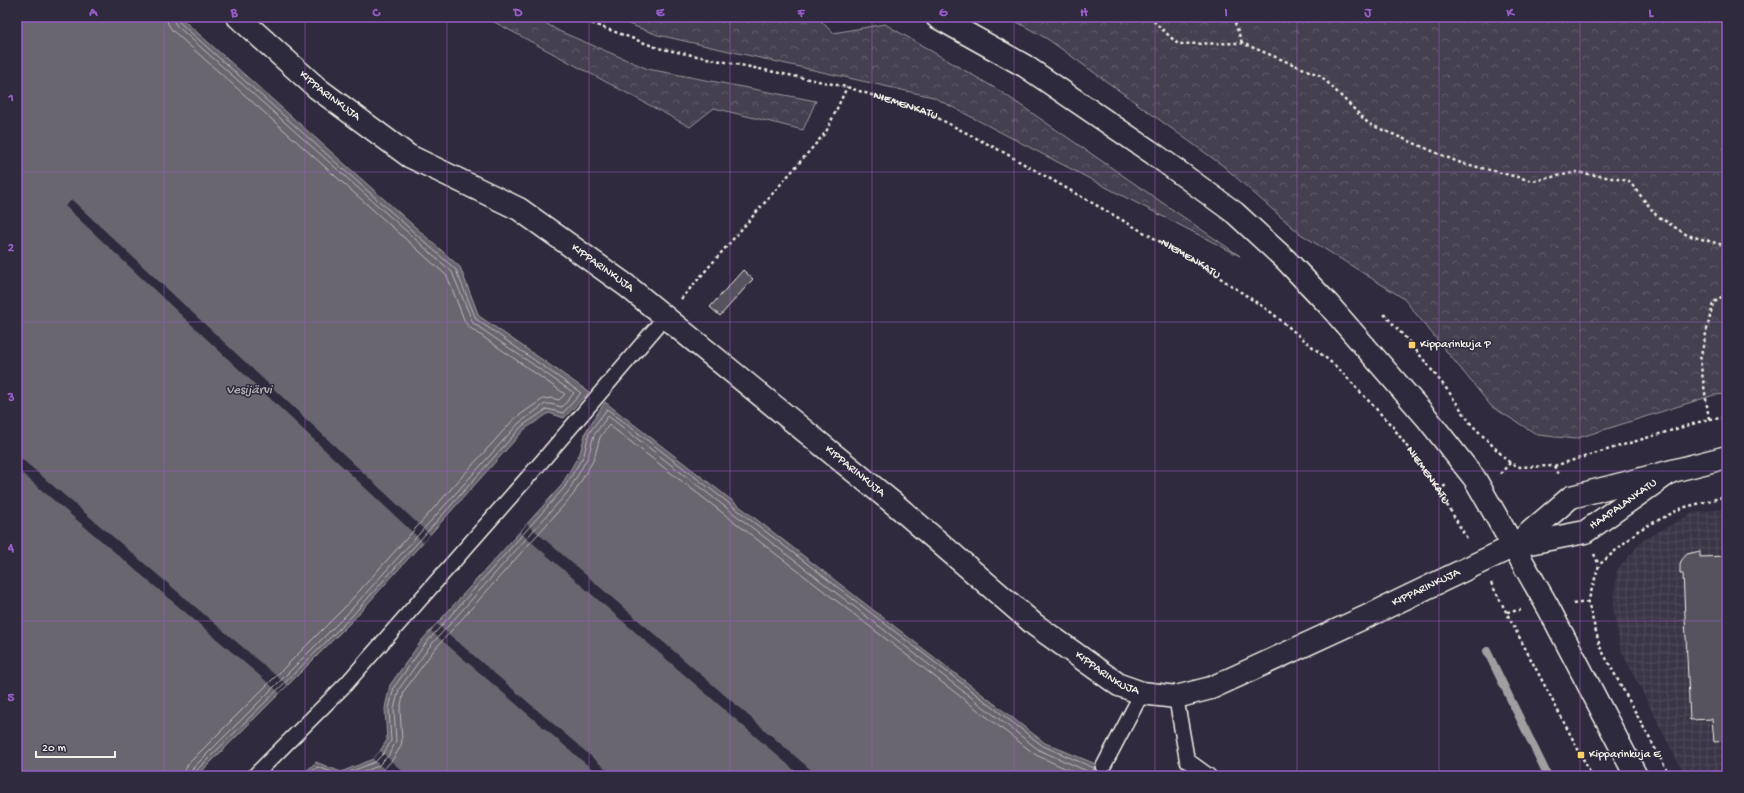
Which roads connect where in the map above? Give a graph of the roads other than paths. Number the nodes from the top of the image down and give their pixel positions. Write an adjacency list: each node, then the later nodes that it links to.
1 (238, 17): 3 (street, KIPPARINKUJA)
2 (937, 17): 6 (street)
3 (665, 317): 7 (street, KIPPARINKUJA); 10 (lane)
4 (1727, 457): 5 (street, HAAPALANKATU)
5 (1670, 472): 6 (street, HAAPALANKATU); 6 (street, HAAPALANKATU)
6 (1514, 546): 8 (street, KIPPARINKUJA); 12 (street)
7 (1142, 693): 8 (street, KIPPARINKUJA); 9 (lane)
8 (1176, 697): 11 (lane)
9 (1103, 767)
10 (254, 776)
11 (1209, 776)
12 (1636, 776)

